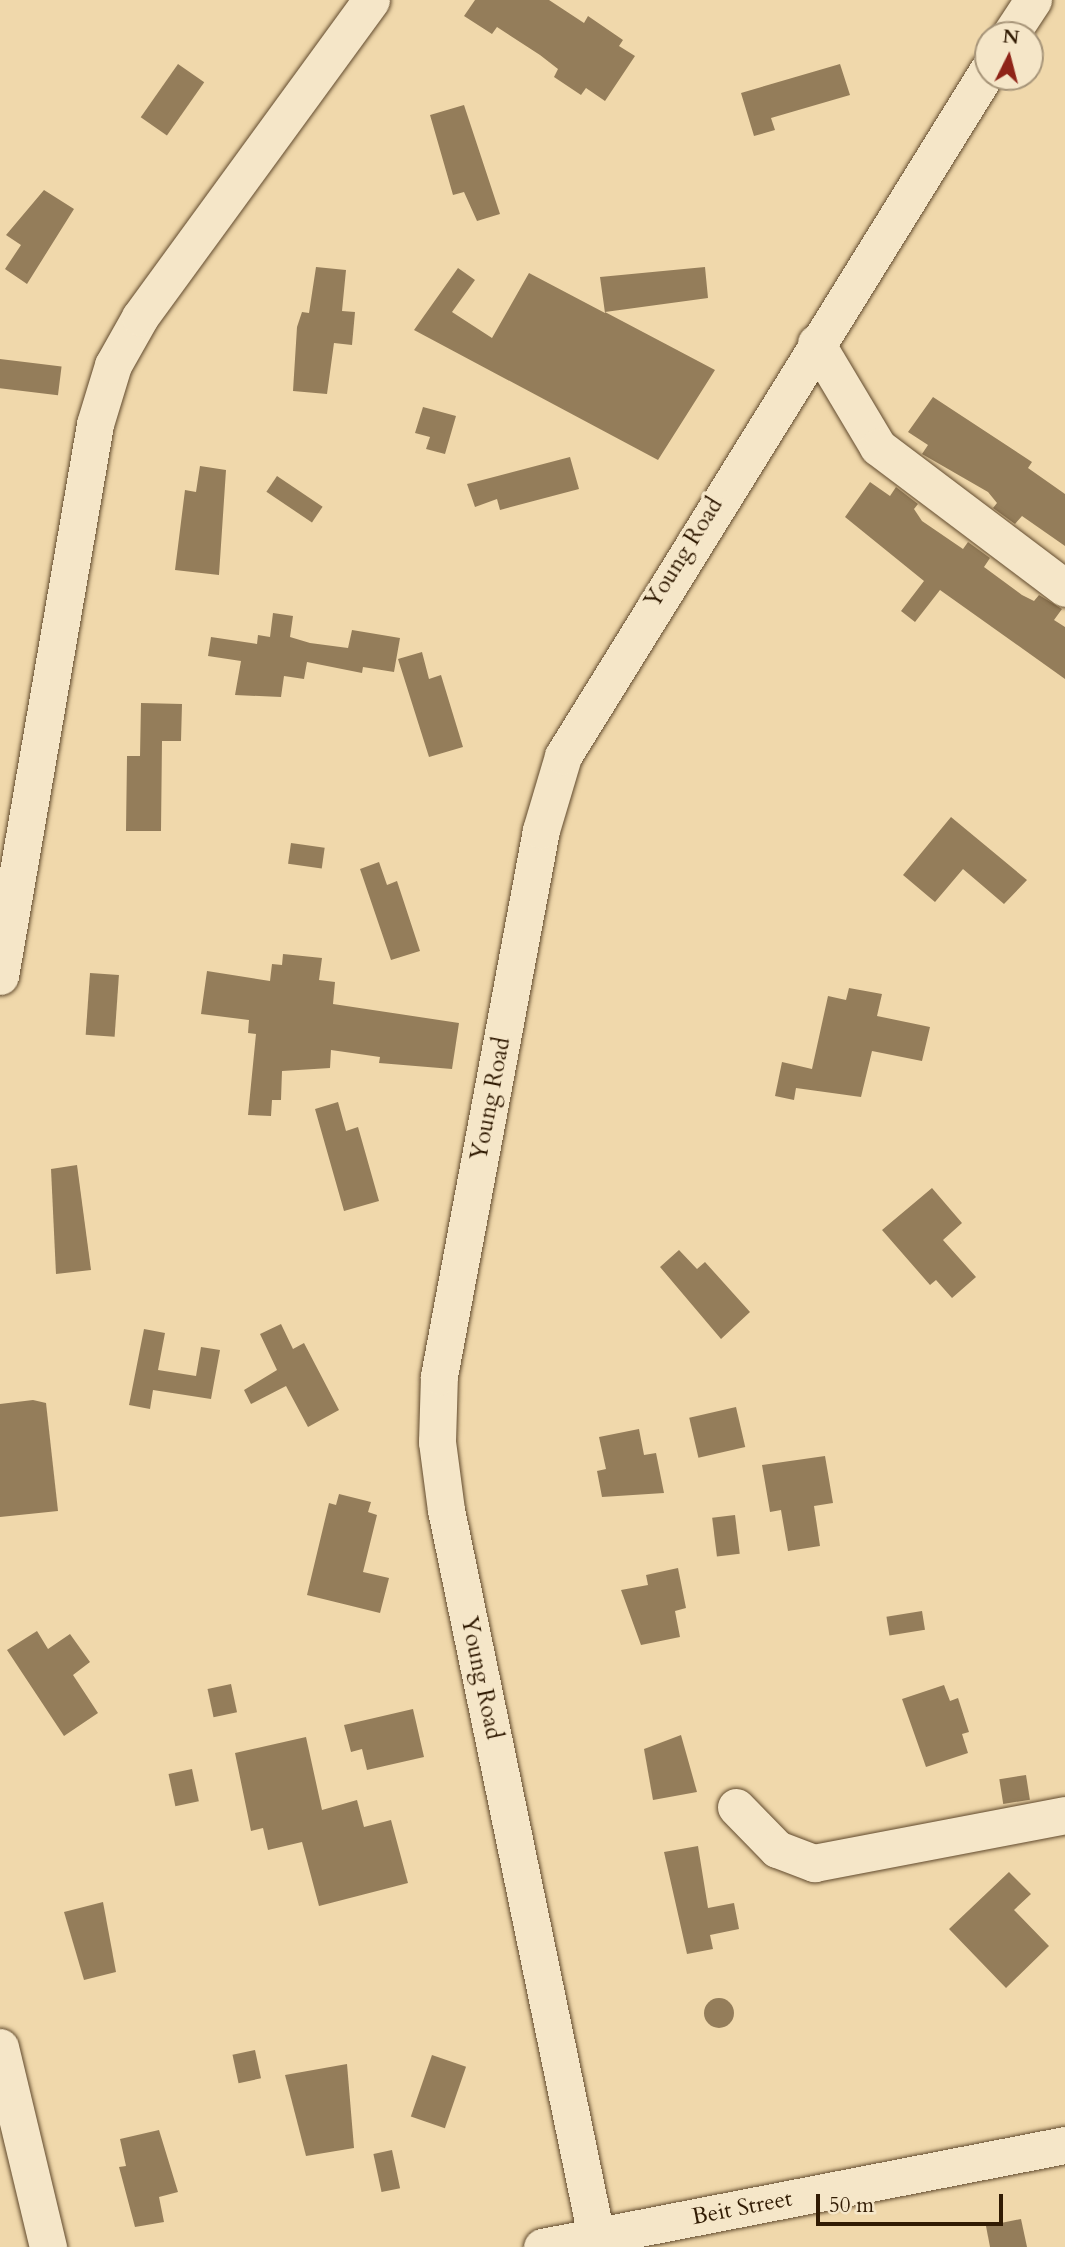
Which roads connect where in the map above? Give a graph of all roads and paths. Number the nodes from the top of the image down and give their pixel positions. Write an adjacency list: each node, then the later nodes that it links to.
1 (371, 0): 7 (street)
2 (1032, 0): 3 (street)
3 (1019, 21)
4 (975, 91): 5 (street, Young Road)
5 (816, 343): 6 (street); 12 (street, Young Road)
6 (1065, 588)
7 (0, 976)
8 (736, 1807): 9 (street)
9 (1065, 1815)
10 (0, 2047): 13 (street)
11 (1065, 2145): 12 (street, Beit Street)
12 (596, 2236): 14 (street, Beit Street)
13 (48, 2247)
14 (542, 2247)

